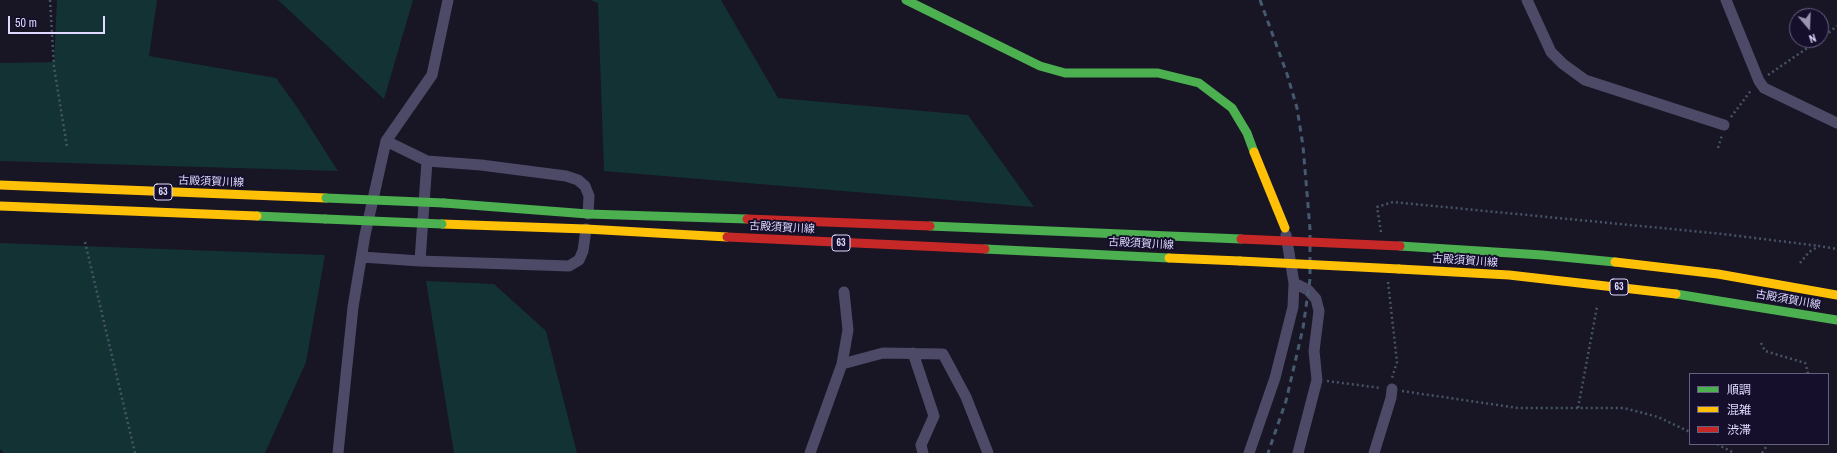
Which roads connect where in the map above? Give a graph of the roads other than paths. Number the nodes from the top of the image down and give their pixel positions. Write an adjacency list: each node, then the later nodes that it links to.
1 (448, 0): 7 (street)
2 (906, 0): 12 (main road)
3 (1527, 0): 6 (street)
4 (1726, 0): 5 (street)
5 (1837, 123)
6 (1724, 125)
7 (386, 141): 8 (street); 14 (street)
8 (427, 162): 11 (street); 15 (street)
9 (0, 185): 11 (main road, 古殿須賀川線 / 63, bridge)
10 (0, 206): 13 (main road, 古殿須賀川線 / 63, bridge)
11 (588, 214): 18 (main road, 古殿須賀川線 / 63, bridge)
12 (1285, 228): 16 (street)
13 (586, 229): 15 (street); 19 (main road, 古殿須賀川線 / 63, bridge)
14 (362, 258): 15 (street); 23 (street)
15 (420, 261)
16 (1294, 283): 27 (street); 28 (street)
17 (844, 292): 21 (street)
18 (1837, 295)
19 (1837, 320)
20 (913, 354): 21 (street); 25 (street); 26 (street)
21 (842, 364): 24 (street)
22 (1392, 389): 29 (street)
23 (338, 453)
24 (810, 453)
25 (922, 453)
26 (988, 453)
27 (1249, 453)
28 (1298, 453)
29 (1374, 453)

